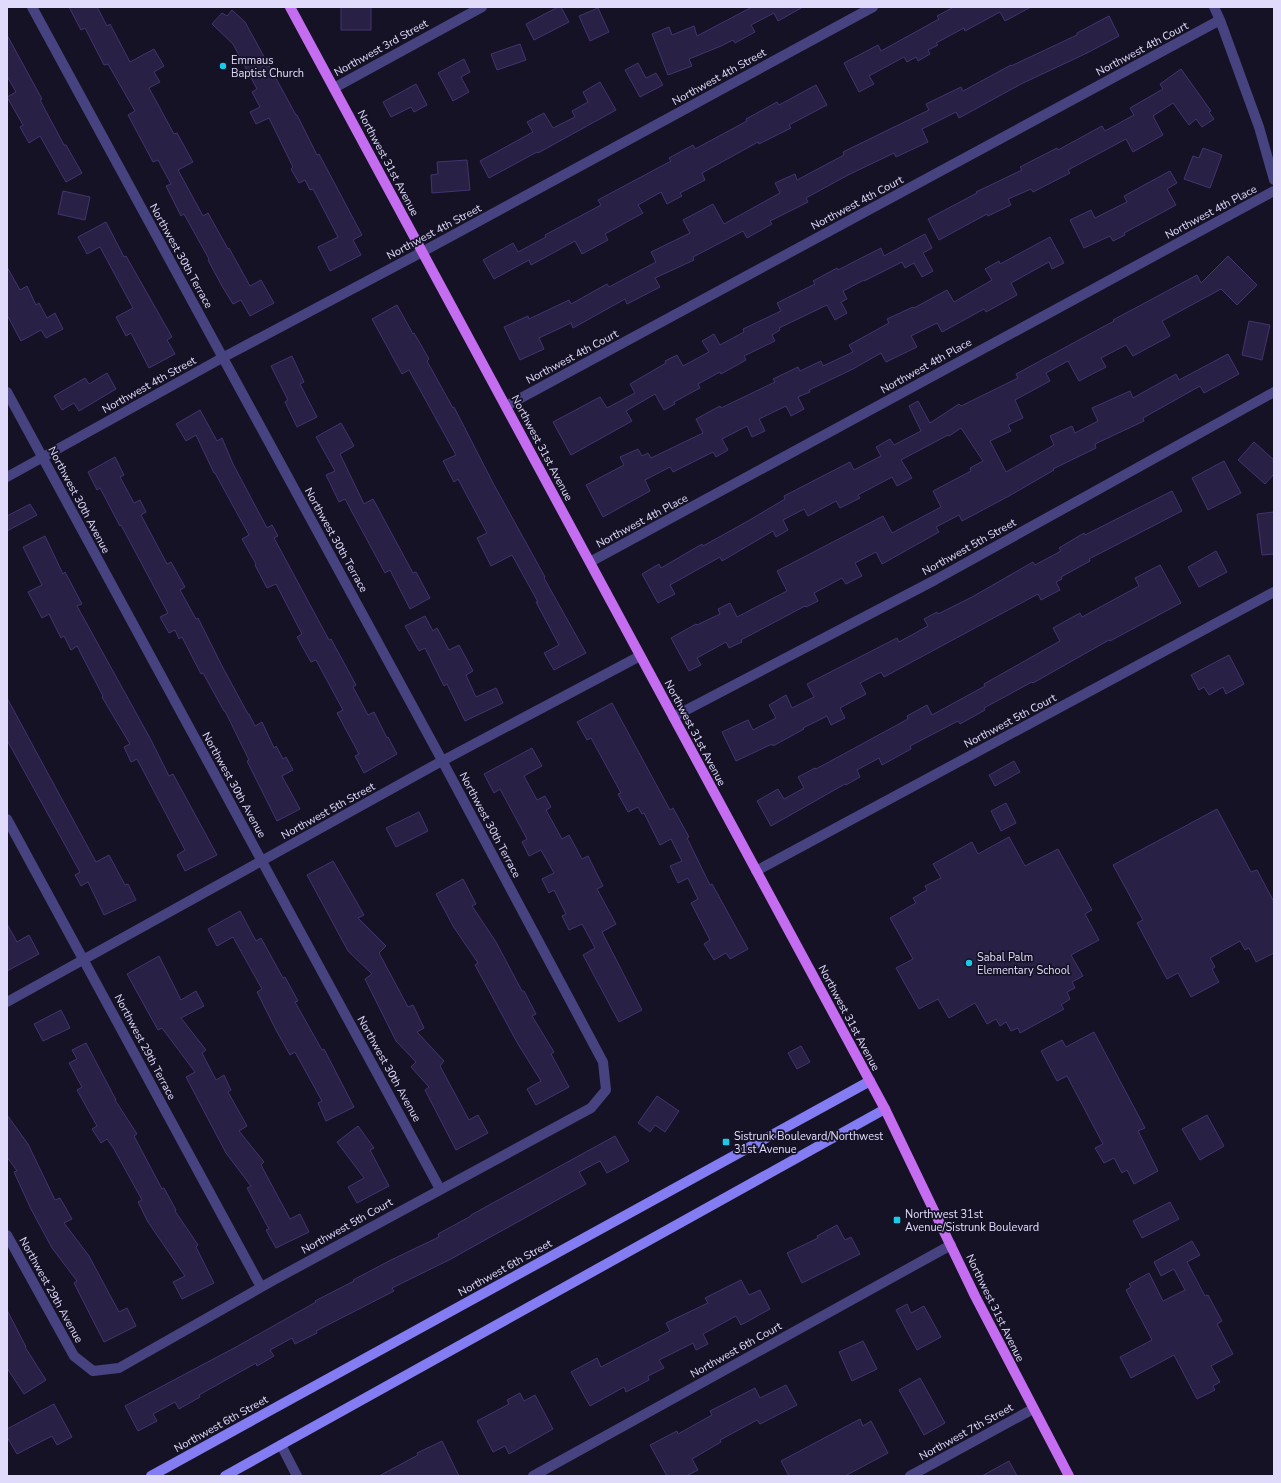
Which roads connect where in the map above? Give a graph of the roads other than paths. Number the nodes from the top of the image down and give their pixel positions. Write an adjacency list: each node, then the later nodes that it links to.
1 (32, 7): 11 (street, Northwest 30th Terrace)
2 (290, 7): 7 (main road, Northwest 31st Avenue)
3 (482, 7): 7 (street, Northwest 3rd Street)
4 (873, 7): 10 (street, Northwest 4th Street)
5 (1214, 7): 6 (street)
6 (1220, 20): 8 (street); 14 (street, Northwest 4th Court)
7 (334, 88): 10 (main road, Northwest 31st Avenue)
8 (1274, 180)
9 (1274, 191): 17 (street, Northwest 4th Place)
10 (422, 252): 11 (street, Northwest 4th Street); 14 (main road, Northwest 31st Avenue)
11 (222, 358): 15 (street, Northwest 4th Street); 21 (street, Northwest 30th Terrace)
12 (7, 392): 15 (street, Northwest 30th Avenue)
13 (1274, 392): 20 (street, Northwest 5th Street)
14 (506, 406): 17 (main road, Northwest 31st Avenue)
15 (42, 458): 16 (street, Northwest 4th Street); 23 (street, Northwest 30th Avenue)
16 (7, 477)
17 (590, 562): 19 (main road, Northwest 31st Avenue)
18 (1274, 592): 24 (street, Northwest 5th Court)
19 (640, 656): 20 (main road, Northwest 31st Avenue); 21 (street, Northwest 5th Street)
20 (673, 717): 24 (main road, Northwest 31st Avenue)
21 (442, 761): 23 (street, Northwest 5th Street); 28 (street, Northwest 30th Terrace)
22 (7, 819): 25 (street, Northwest 29th Terrace)
23 (262, 861): 25 (street, Northwest 5th Street); 30 (street, Northwest 30th Avenue)
24 (756, 871): 27 (main road, Northwest 31st Avenue)
25 (84, 960): 26 (street, Northwest 5th Street); 33 (street, Northwest 29th Terrace)
26 (7, 1002)
27 (870, 1082): 29 (main road, Northwest 31st Avenue); 37 (street, Northwest 6th Street)
28 (606, 1090): 30 (street, Northwest 5th Court)
29 (885, 1109): 32 (main road, Northwest 31st Avenue); 36 (street)
30 (440, 1189): 33 (street, Northwest 5th Court)
31 (7, 1235): 34 (street, Northwest 29th Avenue)
32 (951, 1245): 35 (main road, Northwest 31st Avenue); 40 (street, Northwest 6th Court)
33 (261, 1287): 34 (street, Northwest 5th Court)
34 (93, 1371)
35 (1033, 1409): 41 (street, Northwest 7th Street); 42 (main road, Northwest 31st Avenue)
36 (281, 1445): 38 (street); 39 (street)
37 (151, 1476)
38 (226, 1476)
39 (297, 1476)
40 (533, 1476)
41 (910, 1476)
42 (1069, 1476)

